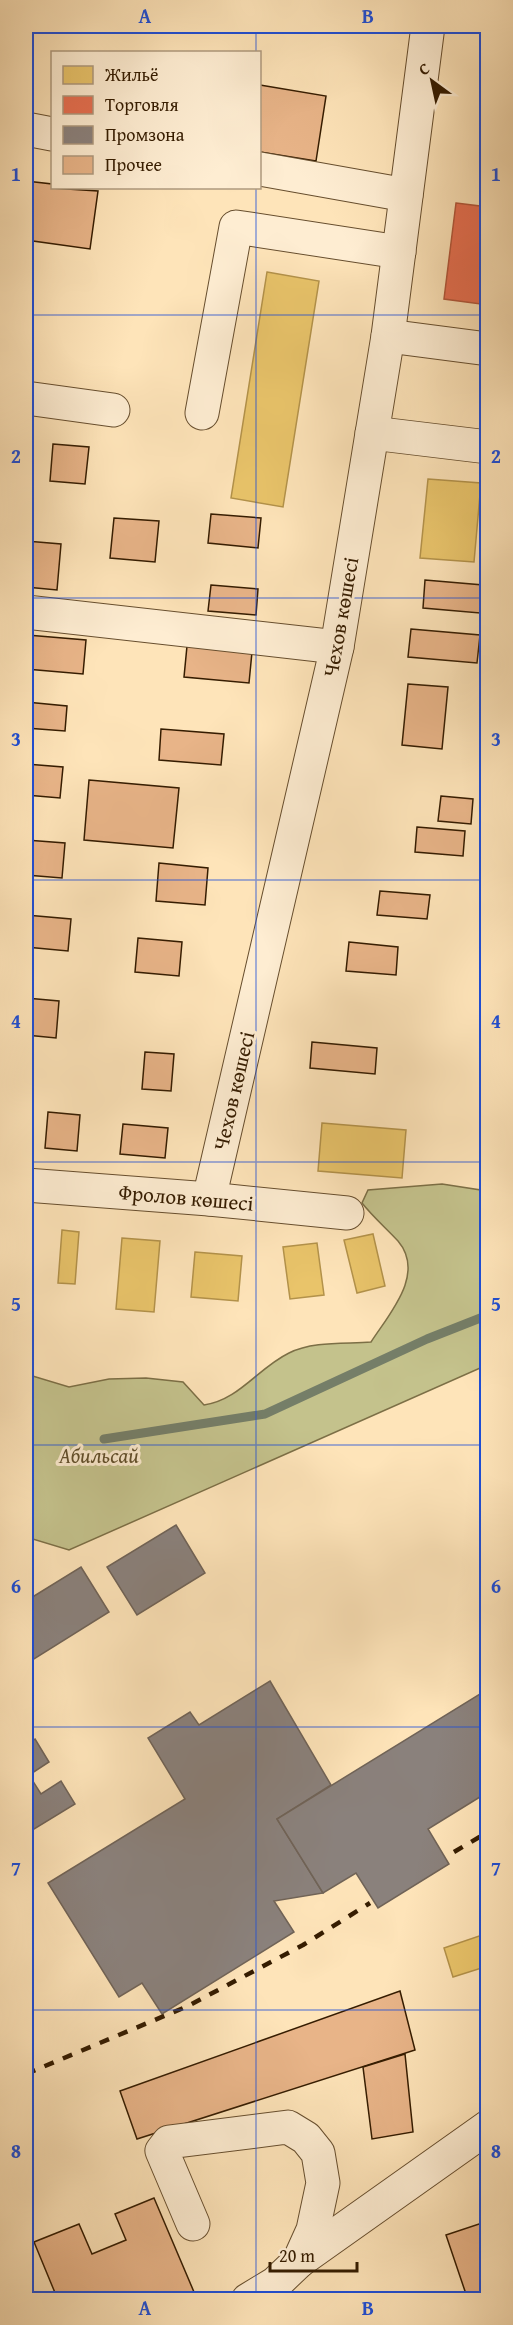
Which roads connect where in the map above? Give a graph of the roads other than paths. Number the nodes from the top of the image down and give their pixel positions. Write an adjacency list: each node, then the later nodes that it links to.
1 (428, 26): 5 (street, Чехов көшесі)
2 (26, 129): 3 (street)
3 (51, 134)
4 (261, 169): 5 (street)
5 (406, 195): 6 (street, Чехов көшесі)
6 (399, 252): 7 (street, Чехов көшесі); 11 (street)
7 (388, 336): 8 (street); 12 (street, Чехов көшесі)
8 (488, 349)
9 (26, 398): 10 (street)
10 (113, 410)
11 (202, 413)
12 (372, 433): 13 (street); 15 (street, Чехов көшесі)
13 (488, 447)
14 (26, 612): 15 (street)
15 (337, 647): 17 (street, Чехов көшесі)
16 (26, 1185): 17 (street, Фролов көшесі)
17 (209, 1199): 18 (street, Фролов көшесі)
18 (347, 1213)
19 (488, 2127): 21 (street)
20 (193, 2224): 21 (street)
21 (299, 2261): 22 (street)
22 (248, 2300)

